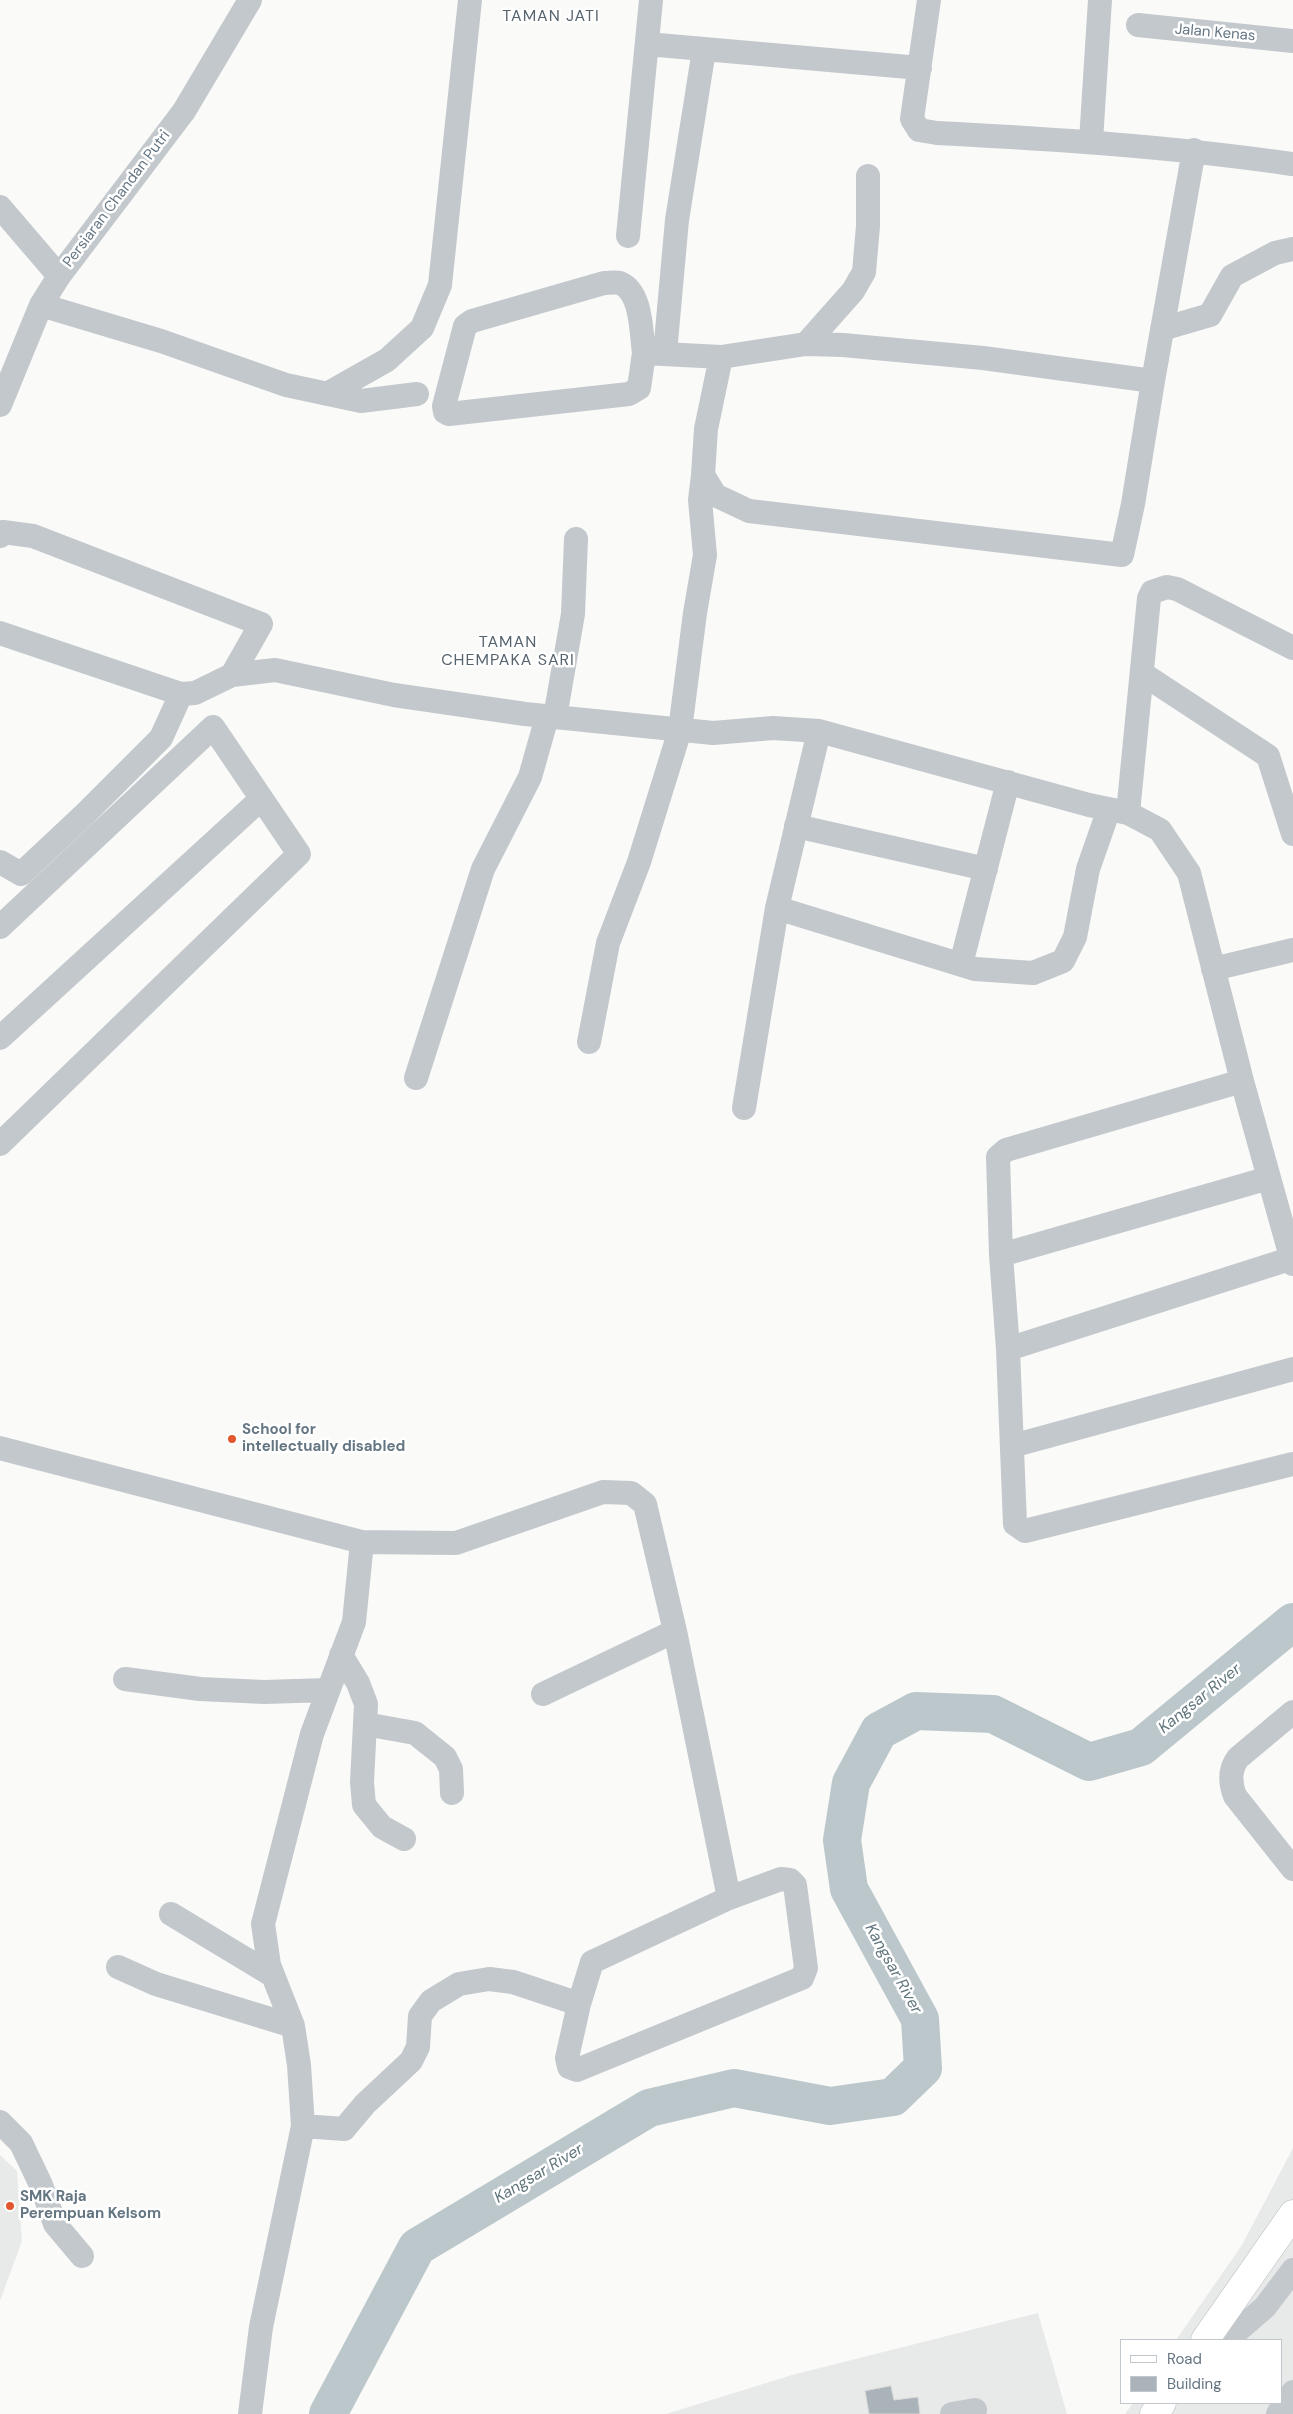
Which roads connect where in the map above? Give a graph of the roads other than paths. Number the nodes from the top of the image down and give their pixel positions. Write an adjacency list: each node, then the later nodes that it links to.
1 (250, 0): 18 (street, Persiaran Chandan Putri)
2 (470, 0): 25 (street)
3 (651, 0): 8 (street)
4 (929, 0): 10 (street)
5 (1100, 0): 11 (street)
6 (1138, 25): 7 (street, Jalan Kenas)
7 (1293, 40)
8 (647, 44): 9 (street); 16 (street)
9 (704, 50): 10 (street); 22 (street)
10 (920, 68): 11 (street)
11 (1090, 141): 12 (street)
12 (1194, 150): 13 (street); 20 (street)
13 (1292, 164)
14 (868, 176): 21 (street)
15 (0, 207): 18 (street)
16 (628, 236)
17 (1293, 249): 20 (street)
18 (59, 276): 19 (street, Persiaran Chandan Putri)
19 (41, 305): 25 (street); 27 (street, Persiaran Chandan Putri)
20 (1162, 328): 24 (street)
21 (806, 344): 23 (street); 24 (street)
22 (654, 353): 22 (street); 23 (street)
23 (721, 357): 28 (street)
24 (1153, 381): 28 (street)
25 (327, 394): 26 (street)
26 (417, 394)
27 (0, 405)
28 (703, 474): 37 (street)
29 (0, 536): 34 (street)
30 (576, 539): 36 (street)
31 (0, 632): 35 (street)
32 (1293, 648): 33 (street)
33 (1143, 674): 41 (street); 43 (street)
34 (232, 675): 35 (street); 36 (street)
35 (181, 694): 44 (street)
36 (551, 717): 37 (street); 53 (street)
37 (680, 730): 38 (street); 52 (street)
38 (819, 731): 39 (street); 42 (street)
39 (1008, 782): 41 (street); 45 (street)
40 (261, 799): 47 (street); 51 (street); 56 (street)
41 (1118, 811): 49 (street); 50 (street)
42 (796, 826): 45 (street); 46 (street)
43 (1293, 834)
44 (0, 862)
45 (986, 869): 49 (street)
46 (776, 908): 49 (street); 55 (street)
47 (0, 927)
48 (1293, 950): 50 (street)
49 (961, 964)
50 (1213, 969): 54 (street)
51 (0, 1038)
52 (589, 1042)
53 (416, 1078)
54 (1242, 1081): 57 (street); 58 (street)
55 (744, 1108)
56 (0, 1144)
57 (1269, 1178): 58 (street); 59 (street)
58 (1001, 1255): 60 (street)
59 (1292, 1260): 60 (street)
60 (1008, 1349): 62 (street)
61 (1293, 1369): 62 (street)
62 (1012, 1446): 64 (street)
63 (0, 1448): 65 (street)
64 (1293, 1464)
65 (362, 1542): 66 (street); 67 (street)
66 (675, 1631): 70 (street); 76 (street)
67 (342, 1654): 69 (street); 72 (street)
68 (125, 1679): 69 (street)
69 (328, 1690): 79 (street)
70 (543, 1694)
71 (1291, 1717): 75 (street)
72 (365, 1724): 73 (street); 74 (street)
73 (452, 1794)
74 (404, 1839)
75 (1293, 1869)
76 (729, 1898): 80 (street); 80 (street)
77 (171, 1914): 79 (street)
78 (118, 1968): 81 (street)
79 (272, 1975): 81 (street)
80 (579, 2004): 83 (street)
81 (292, 2026): 83 (street)
82 (0, 2122): 85 (street)
83 (303, 2126): 91 (street)
84 (1293, 2214): 87 (main road)
85 (82, 2256)
86 (1293, 2270): 88 (street)
87 (1206, 2339)
88 (1228, 2339)
89 (1293, 2392): 93 (street)
90 (975, 2410): 92 (street)
91 (250, 2414)
92 (952, 2414)
93 (1278, 2414)

